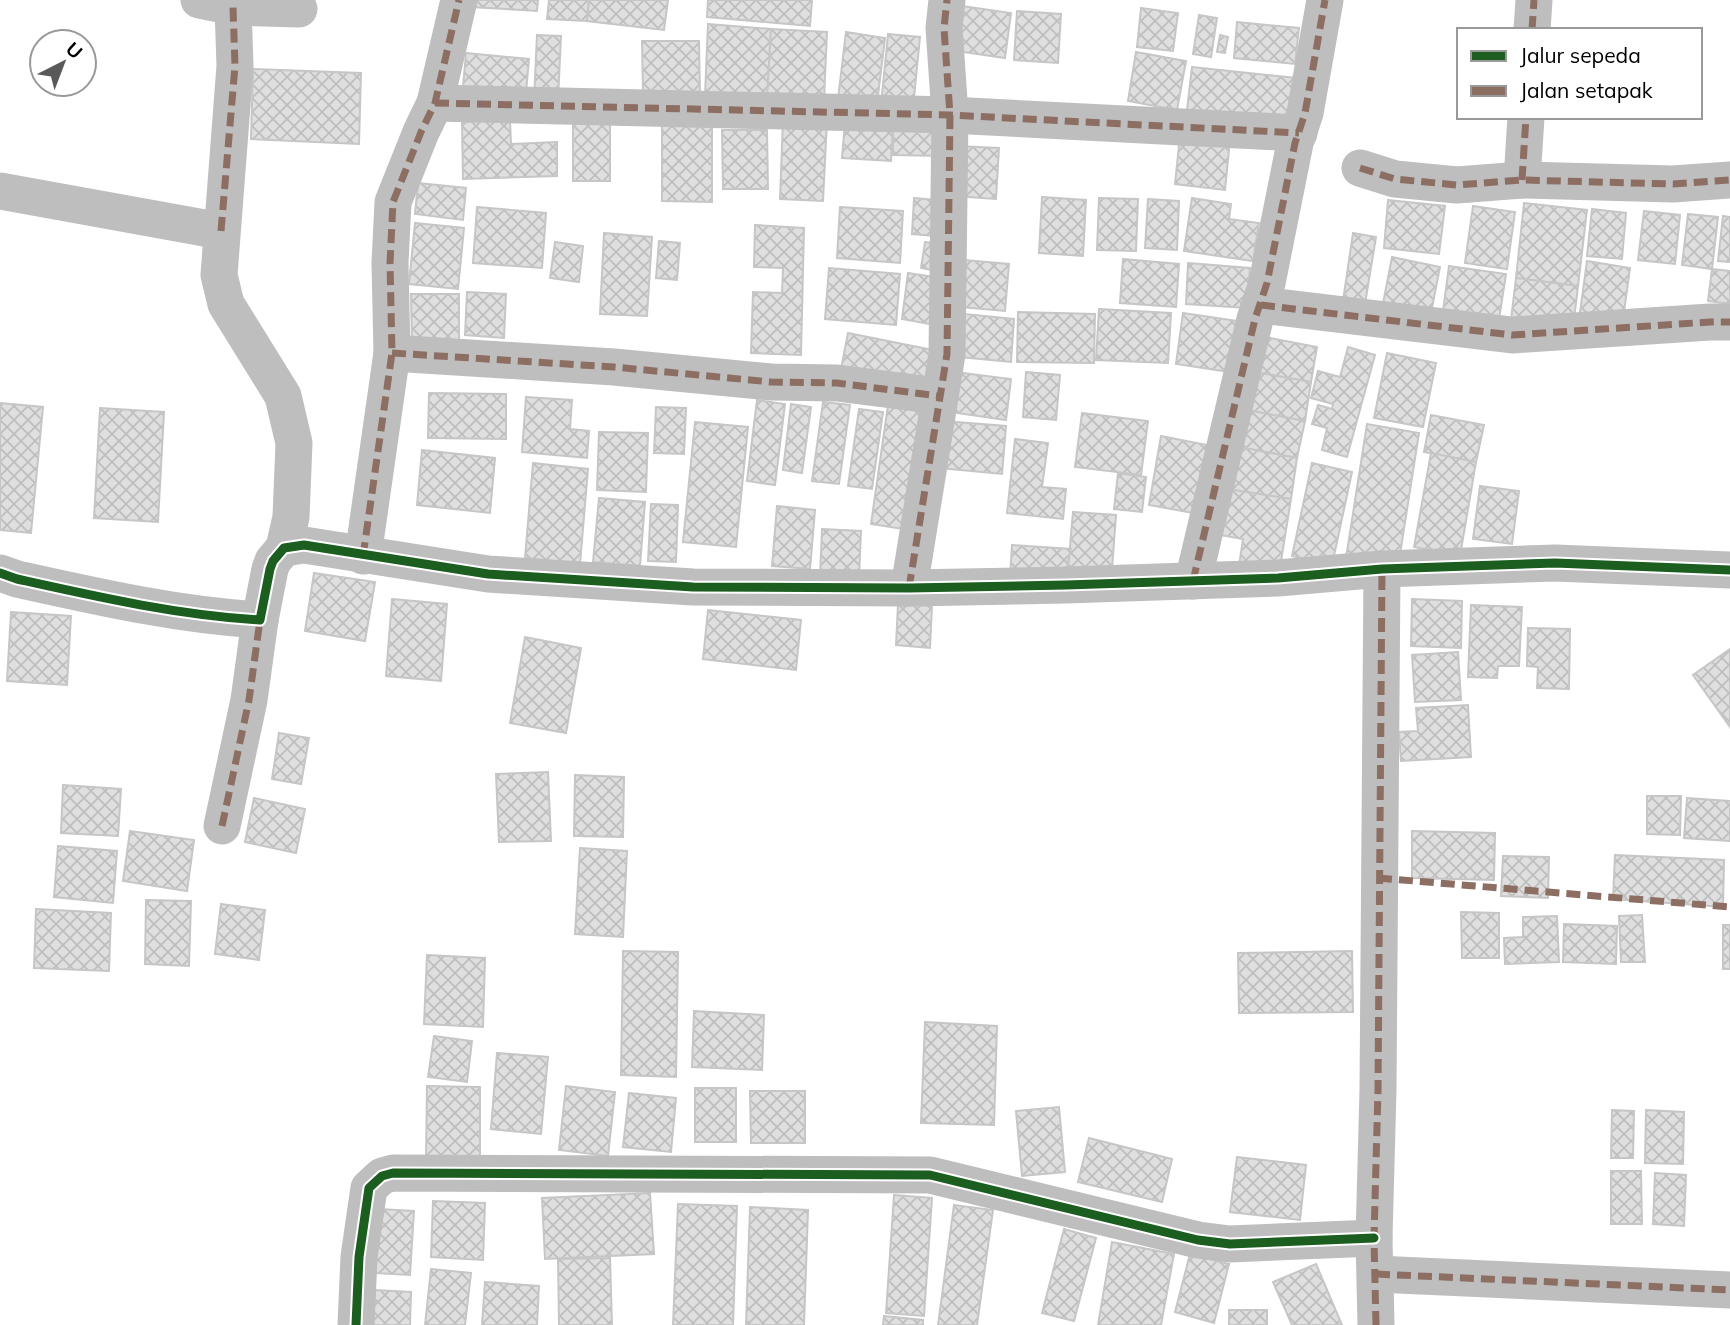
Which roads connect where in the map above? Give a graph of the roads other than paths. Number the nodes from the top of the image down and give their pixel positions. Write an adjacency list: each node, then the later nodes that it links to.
1 (459, 0): 8 (street)
2 (947, 0): 9 (street)
3 (1325, 0): 11 (street)
4 (1534, 0): 7 (street)
5 (216, 3): 6 (street); 16 (street)
6 (299, 9)
7 (1532, 28)
8 (435, 103): 9 (street); 19 (street)
9 (950, 115): 11 (street); 20 (street)
10 (1526, 119): 13 (street)
11 (1299, 133): 17 (street)
12 (1360, 168): 13 (street)
13 (1522, 180): 14 (street)
14 (1730, 180)
15 (0, 191): 16 (street)
16 (221, 231): 21 (street)
17 (1261, 305): 18 (street); 26 (street)
18 (1730, 322)
19 (392, 353): 20 (street); 22 (street)
20 (939, 396): 27 (street)
21 (284, 548): 22 (street); 28 (street)
22 (363, 556): 27 (street)
23 (1382, 569): 24 (street); 26 (street); 30 (street)
24 (1730, 570)
25 (0, 573): 28 (street)
26 (1194, 580): 27 (street)
27 (909, 588)
28 (260, 620): 29 (street)
29 (222, 826)
30 (1374, 1238): 31 (street); 33 (street)
31 (1376, 1274): 32 (street); 34 (street)
32 (1730, 1290)
33 (356, 1325)
34 (1376, 1325)

